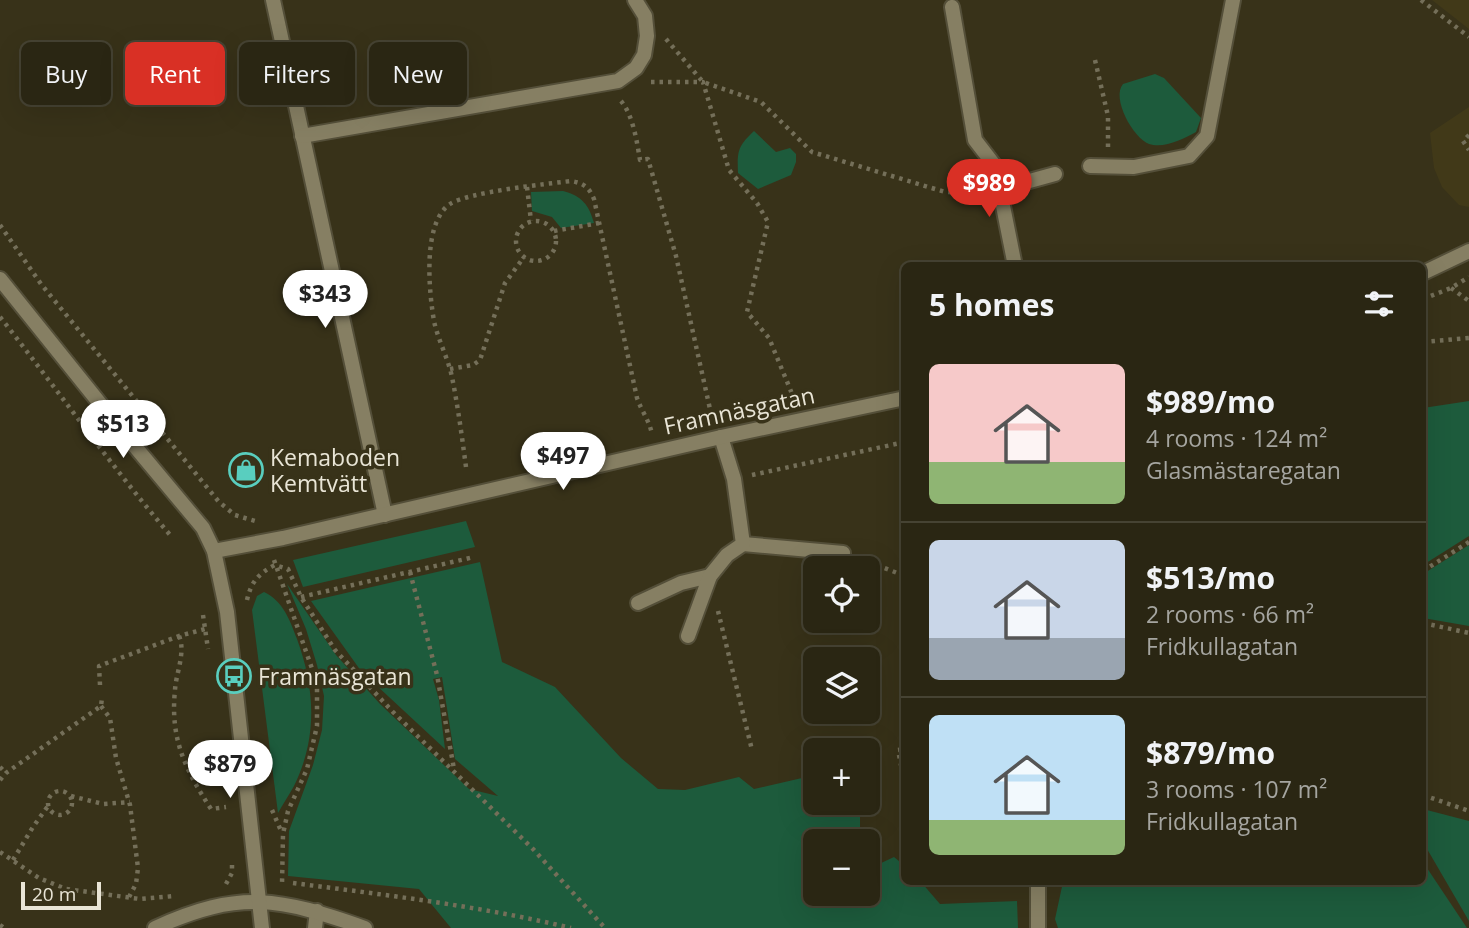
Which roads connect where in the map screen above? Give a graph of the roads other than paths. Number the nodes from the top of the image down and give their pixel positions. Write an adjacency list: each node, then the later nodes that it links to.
1 (273, 0): 5 (street)
2 (635, 0): 5 (street)
3 (1233, 0): 6 (street)
4 (952, 8): 8 (street)
5 (302, 136): 15 (street)
6 (1090, 166)
7 (1055, 174): 8 (street)
8 (1000, 189): 10 (street)
9 (1469, 251): 11 (street)
10 (1014, 262)
11 (1426, 272)
12 (0, 279): 17 (street)
13 (901, 399): 14 (street, Framnäsgatan)
14 (721, 437): 15 (street, Framnäsgatan); 16 (street)
15 (384, 515): 17 (street, Framnäsgatan)
16 (743, 544): 18 (street); 19 (street)
17 (215, 551): 23 (street)
18 (843, 553)
19 (710, 576): 20 (street); 21 (street)
20 (638, 603)
21 (688, 636)
22 (1038, 885): 30 (street)
23 (258, 901): 24 (street); 25 (street); 27 (street)
24 (317, 911): 28 (street); 29 (street)
25 (172, 924): 26 (street)
26 (155, 928)
27 (261, 928)
28 (315, 928)
29 (365, 928)
30 (1038, 928)

